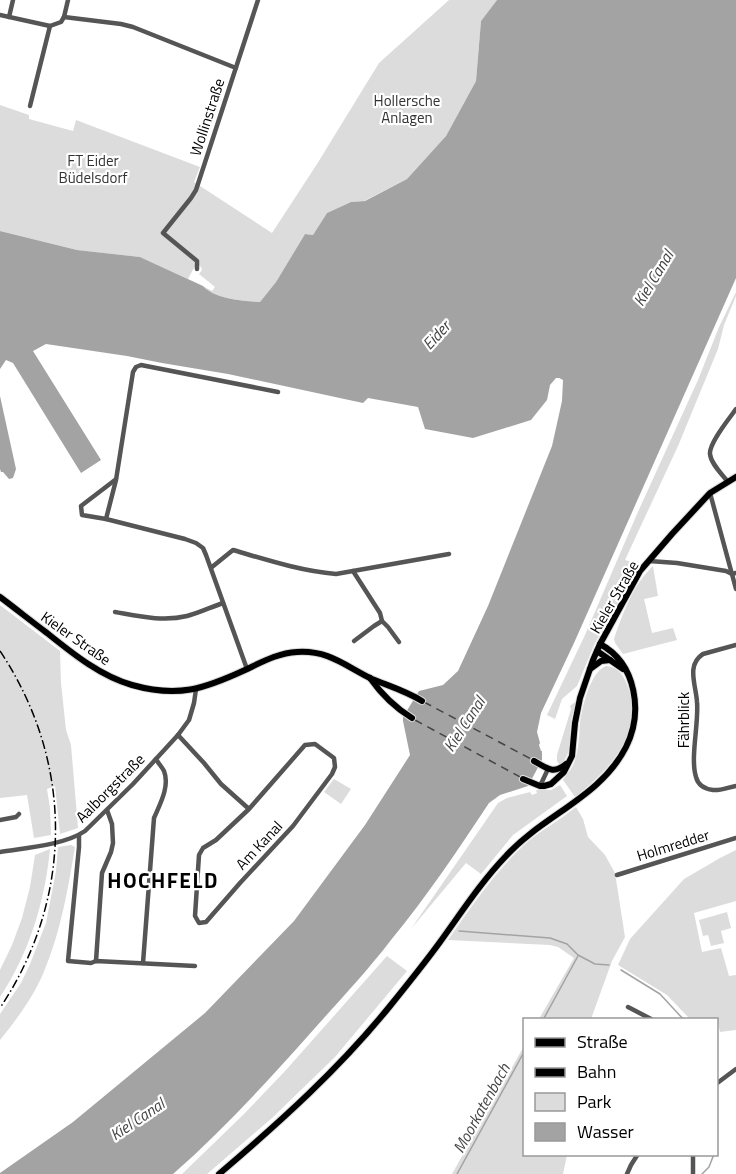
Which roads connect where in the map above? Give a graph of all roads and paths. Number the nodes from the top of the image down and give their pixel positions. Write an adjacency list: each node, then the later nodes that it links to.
1 (13, 0): 5 (street)
2 (68, 0): 6 (street)
3 (258, 0): 8 (street, Wollinstraße)
4 (0, 15): 5 (street)
5 (9, 17): 7 (street)
6 (64, 17): 7 (street); 8 (street)
7 (50, 26): 9 (street)
8 (236, 68): 10 (street, Wollinstraße)
9 (30, 106)
10 (197, 269)
11 (278, 392): 14 (street)
12 (736, 409): 15 (street)
13 (736, 477): 15 (main road, Kieler Straße)
14 (116, 480): 17 (street); 17 (street)
15 (728, 482): 16 (main road, Kieler Straße)
16 (710, 493): 19 (main road, Kieler Straße); 22 (street)
17 (106, 519): 20 (street)
18 (448, 554): 21 (street)
19 (649, 561): 22 (street); 31 (main road, Kieler Straße)
20 (212, 567): 21 (street); 25 (street)
21 (353, 572): 27 (street)
22 (734, 573): 23 (street)
23 (736, 589)
24 (0, 597): 37 (main road, Kieler Straße)
25 (223, 603): 26 (street); 33 (street)
26 (115, 612)
27 (382, 621): 28 (street); 29 (street)
28 (354, 641)
29 (399, 642)
30 (736, 645): 47 (street, Fährblick)
31 (598, 648): 32 (main road); 34 (main road, Kieler Straße); 35 (main road)
32 (612, 660): 34 (main road); 35 (main road)
33 (247, 669): 36 (main road, Kieler Straße); 37 (main road, Kieler Straße)
34 (589, 669): 42 (main road, Kieler Straße)
35 (626, 671): 65 (main road)
36 (370, 677): 38 (main road, Kieler Straße); 39 (main road, Kieler Straße)
37 (196, 689): 40 (street, Aalborgstraße)
38 (422, 701)
39 (412, 718)
40 (178, 735): 41 (street, Aalborgstraße); 48 (street)
41 (156, 759): 49 (street, Aalborgstraße); 57 (street)
42 (569, 762): 44 (main road); 46 (main road)
43 (537, 763): 44 (main road)
44 (548, 769): 46 (street)
45 (527, 781): 46 (main road)
46 (540, 786)
47 (736, 786)
48 (249, 809): 48 (street, Am Kanal)
49 (107, 810): 52 (street, Aalborgstraße); 56 (street)
50 (19, 814): 51 (street)
51 (0, 820)
52 (79, 835): 54 (street, Aalborgstraße); 56 (street)
53 (736, 838): 55 (street, Holmredder)
54 (0, 852)
55 (617, 875)
56 (96, 962): 57 (street)
57 (143, 963): 58 (street)
58 (195, 966)
59 (628, 1007): 60 (street)
60 (649, 1018)
61 (736, 1069): 62 (street)
62 (718, 1083)
63 (637, 1156): 66 (street)
64 (693, 1156): 67 (street)
65 (219, 1174)
66 (627, 1174)
67 (693, 1174)

